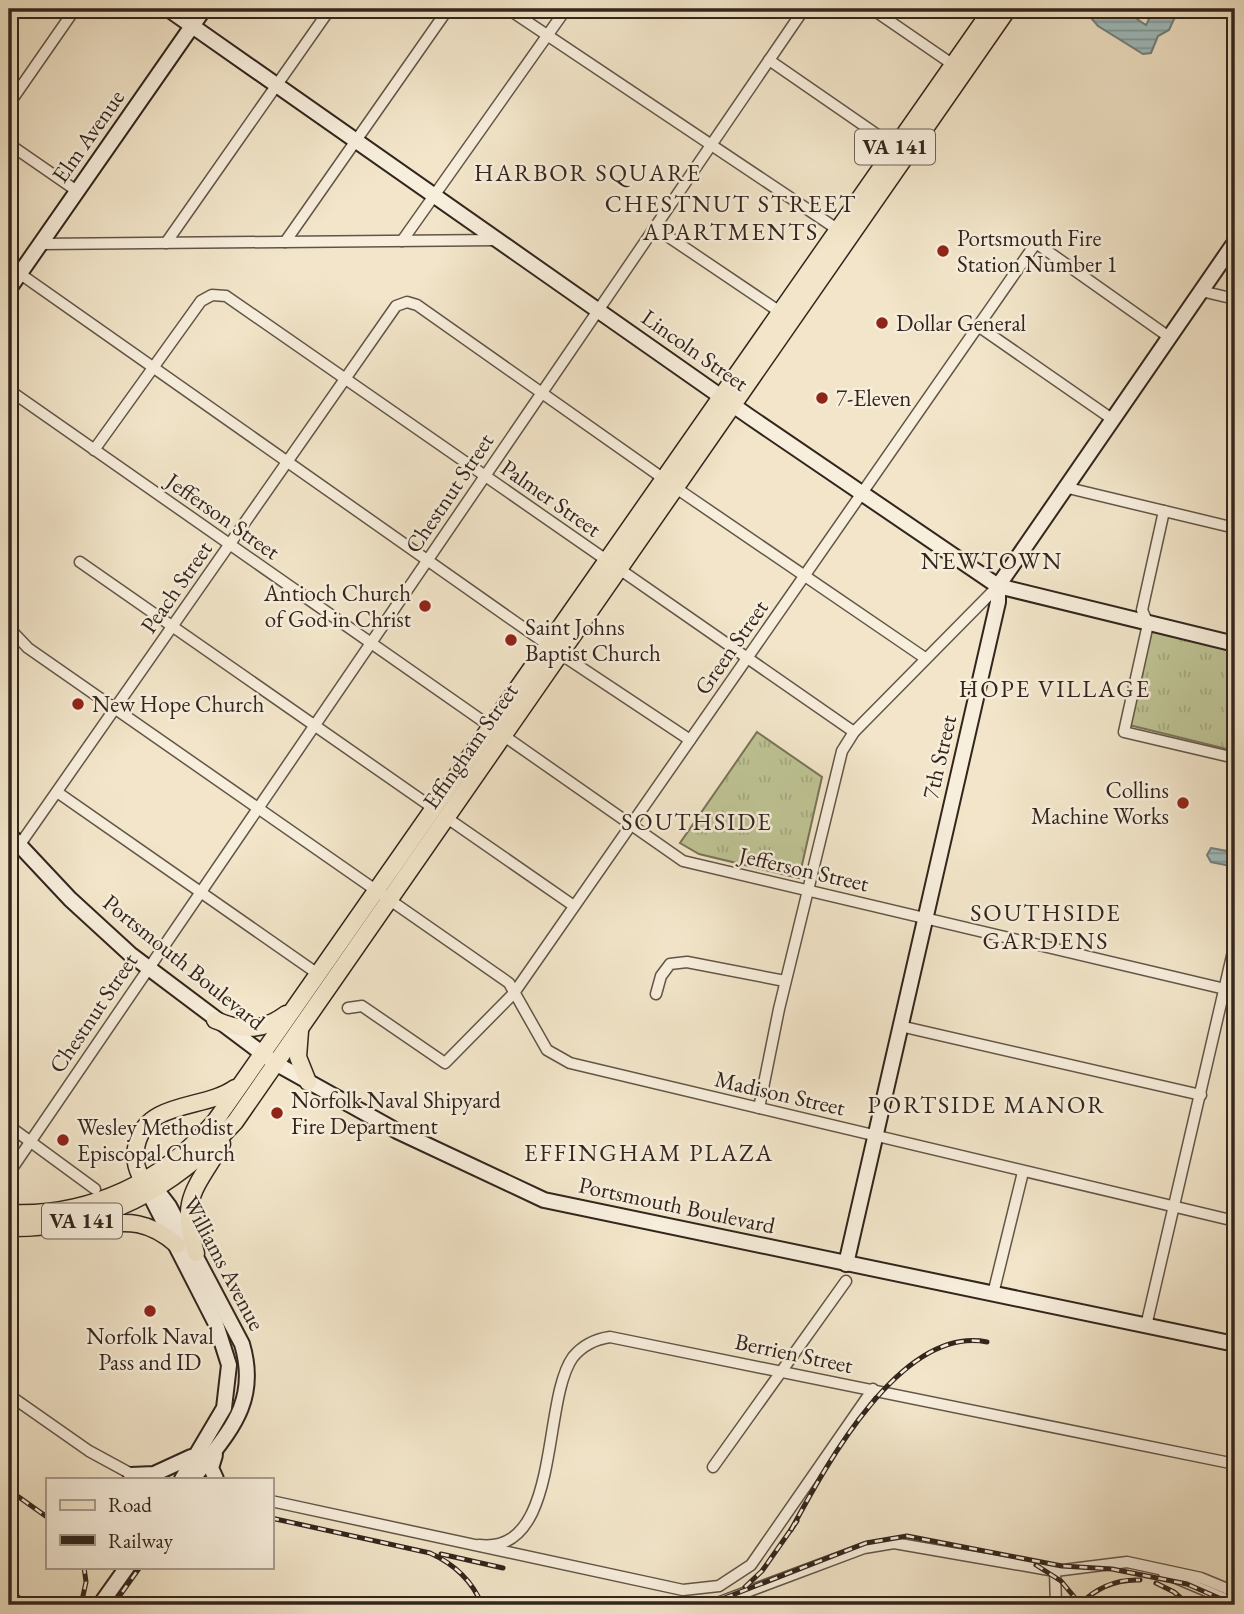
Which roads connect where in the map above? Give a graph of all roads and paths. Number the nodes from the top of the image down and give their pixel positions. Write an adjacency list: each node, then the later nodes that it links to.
1 (75, 9): 19 (street)
2 (168, 9): 14 (street, Lincoln Street)
3 (204, 9): 14 (street, Elm Avenue)
4 (330, 9): 18 (street)
5 (448, 9): 20 (street)
6 (508, 9): 15 (street)
7 (566, 9): 15 (street)
8 (804, 9): 16 (street, Chestnut Street)
9 (872, 9): 17 (street)
10 (992, 9): 17 (main road, Effingham Street / VA 141)
11 (1008, 9): 17 (main road, Effingham Street / VA 141)
12 (1224, 9): 13 (street)
13 (1235, 17)
14 (192, 26): 18 (street, Lincoln Street); 24 (street, Elm Avenue)
15 (547, 35): 22 (street); 25 (street)
16 (769, 60): 22 (street, Chestnut Street); 23 (street)
17 (958, 69): 23 (main road, Effingham Street / VA 141); 27 (main road, Effingham Street / VA 141)
18 (277, 85): 20 (street, Lincoln Street); 32 (street)
19 (9, 104)
20 (356, 141): 25 (street, Lincoln Street); 30 (street)
21 (9, 144): 24 (street)
22 (711, 144): 26 (street, Chestnut Street); 27 (street)
23 (895, 147): 27 (main road, Effingham Street / VA 141)
24 (77, 191): 33 (street, Elm Avenue)
25 (435, 195): 28 (street, Lincoln Street); 29 (street)
26 (654, 227): 38 (street, Chestnut Street); 39 (street)
27 (844, 233): 39 (main road, Effingham Street / VA 141); 46 (main road, Effingham Street / VA 141)
28 (498, 240): 29 (street); 38 (street, Lincoln Street)
29 (402, 241): 30 (street)
30 (285, 242): 32 (street)
31 (1235, 242): 36 (street, 7th Street)
32 (166, 243): 33 (street)
33 (40, 244): 34 (street, Elm Avenue)
34 (14, 270): 35 (street, Elm Avenue); 42 (street)
35 (9, 289)
36 (1201, 291): 37 (street); 41 (street, 7th Street)
37 (1235, 299)
38 (598, 309): 45 (street, Chestnut Street); 46 (street, Lincoln Street)
39 (780, 312): 46 (main road, Effingham Street / VA 141)
40 (978, 326): 41 (street, Green Street); 47 (street); 53 (street, Green Street)
41 (1169, 337): 47 (street, 7th Street)
42 (153, 367): 43 (street, Palmer Street); 48 (street); 49 (street)
43 (345, 378): 45 (street, Peach Street); 49 (street, Peach Street); 50 (street, Palmer Street)
44 (9, 390): 48 (street, Jefferson Street)
45 (541, 392): 50 (street, Chestnut Street); 51 (street)
46 (728, 400): 51 (main road, Effingham Street / VA 141); 53 (street, Lincoln Street)
47 (1112, 419): 52 (street, 7th Street)
48 (94, 450): 56 (street, Jefferson Street)
49 (288, 460): 56 (street, Peach Street); 57 (street)
50 (484, 475): 57 (street, Chestnut Street); 59 (street, Palmer Street)
51 (670, 483): 59 (main road, Effingham Street / VA 141); 60 (street)
52 (1064, 488): 54 (street); 61 (street, 7th Street)
53 (862, 493): 60 (street, Green Street); 61 (street, Lincoln Street)
54 (1164, 511): 55 (street); 62 (street)
55 (1235, 528)
56 (229, 544): 63 (street, Peach Street); 65 (street, Jefferson Street)
57 (427, 559): 65 (street, Chestnut Street); 67 (street)
58 (80, 562): 63 (street)
59 (613, 565): 67 (main road, Effingham Street / VA 141); 69 (street, Palmer Street)
60 (804, 575): 68 (street); 69 (street, Green Street)
61 (998, 586): 62 (street, Lincoln Street); 68 (street); 88 (street, 7th Street)
62 (1147, 624): 66 (street, Lincoln Street); 75 (street)
63 (172, 626): 70 (street, Peach Street); 71 (street)
64 (9, 628): 70 (street, Madison Street)
65 (370, 642): 71 (street, Chestnut Street); 72 (street, Jefferson Street)
66 (1235, 644)
67 (555, 650): 72 (main road, Effingham Street / VA 141); 74 (street)
68 (925, 658): 73 (street)
69 (747, 659): 73 (street, Palmer Street); 74 (street, Green Street)
70 (115, 708): 76 (street, Peach Street); 77 (street, Madison Street)
71 (314, 724): 77 (street, Chestnut Street); 78 (street)
72 (498, 731): 78 (main road, Effingham Street / VA 141); 79 (street, Jefferson Street)
73 (854, 732): 83 (street)
74 (690, 740): 79 (street, Green Street)
75 (1235, 758)
76 (57, 792): 81 (street, Peach Street); 85 (street)
77 (257, 807): 84 (street, Madison Street); 85 (street, Chestnut Street)
78 (440, 813): 84 (main road, Effingham Street / VA 141); 86 (main road, Effingham Street / VA 141); 87 (street)
79 (632, 824): 83 (street, Jefferson Street); 87 (street, Green Street)
80 (9, 834): 81 (street, Portsmouth Boulevard)
81 (19, 845): 82 (street, Peach Street); 90 (street, Portsmouth Boulevard)
82 (9, 860)
83 (807, 889): 88 (street, Jefferson Street); 92 (street)
84 (375, 890): 86 (street, Madison Street); 91 (main road, Effingham Street / VA 141)
85 (199, 892): 90 (street, Chestnut Street); 91 (street)
86 (389, 900): 94 (street, Madison Street); 99 (main road, Effingham Street / VA 141)
87 (575, 906): 94 (street, Green Street)
88 (926, 917): 93 (street, Jefferson Street); 100 (street, 7th Street)
89 (1235, 943): 93 (street)
90 (147, 968): 98 (street, Portsmouth Boulevard); 110 (street, Chestnut Street)
91 (318, 974): 96 (main road, Effingham Street / VA 141)
92 (785, 981): 95 (street); 105 (street)
93 (1225, 989): 104 (street)
94 (514, 993): 97 (street, Green Street); 105 (street, Madison Street)
95 (656, 994)
96 (296, 1007): 98 (main road); 101 (main road, Effingham Street / VA 141)
97 (348, 1007)
98 (215, 1020): 101 (street, Portsmouth Boulevard)
99 (301, 1024): 101 (main road, Effingham Street / VA 141); 103 (main road)
100 (901, 1026): 104 (street); 109 (street, 7th Street)
101 (269, 1058): 102 (main road, Effingham Street / VA 141); 103 (street, Portsmouth Boulevard); 106 (main road, Effingham Street / VA 141)
102 (251, 1071): 108 (main road); 111 (main road, Effingham Street / VA 141)
103 (308, 1082): 123 (street, Portsmouth Boulevard)
104 (1201, 1095): 117 (street)
105 (759, 1108): 109 (street, Madison Street)
106 (235, 1122): 114 (main road, Effingham Street / VA 141); 122 (main road)
107 (9, 1126): 110 (street)
108 (139, 1135): 111 (main road); 115 (main road)
109 (875, 1136): 112 (street, Madison Street); 123 (street, 7th Street)
110 (30, 1141): 113 (street, Chestnut Street); 116 (street)
111 (158, 1172): 114 (main road); 115 (main road, Effingham Street / VA 141)
112 (1023, 1172): 117 (street, Madison Street); 125 (street)
113 (9, 1173)
114 (177, 1177): 115 (main road, Effingham Street / VA 141)
115 (149, 1188): 118 (main road, Effingham Street / VA 141); 120 (main road, Effingham Street / VA 141); 121 (street, Williams Avenue); 122 (street, Williams Avenue)
116 (95, 1189)
117 (1174, 1206): 119 (street, Madison Street); 126 (street)
118 (9, 1213)
119 (1235, 1221)
120 (15, 1228): 121 (main road)
121 (177, 1245): 132 (street, Williams Avenue)
122 (196, 1254): 131 (street, Williams Avenue)
123 (846, 1264): 125 (street, Portsmouth Boulevard)
124 (846, 1281): 128 (street)
125 (993, 1294): 126 (street, Portsmouth Boulevard)
126 (1146, 1326): 127 (street, Portsmouth Boulevard)
127 (1235, 1344)
128 (781, 1371): 129 (street, Berrien Street); 134 (street); 140 (street, Berrien Street)
129 (873, 1389): 133 (street, Berrien Street); 140 (street)
130 (9, 1395): 135 (street)
131 (220, 1444): 137 (street, Williams Avenue); 138 (street)
132 (197, 1451): 135 (street); 136 (street, Williams Avenue)
133 (1235, 1464)
134 (713, 1467)
135 (137, 1478)
136 (183, 1478)
137 (194, 1478)
138 (216, 1478)
139 (273, 1501): 140 (street)
140 (479, 1545)
141 (1150, 1567): 143 (street); 144 (street); 145 (street)
142 (126, 1568): 146 (street)
143 (1055, 1571): 147 (street); 148 (street)
144 (1235, 1592)
145 (1235, 1603)
146 (100, 1605)
147 (712, 1605)
148 (1056, 1605)

